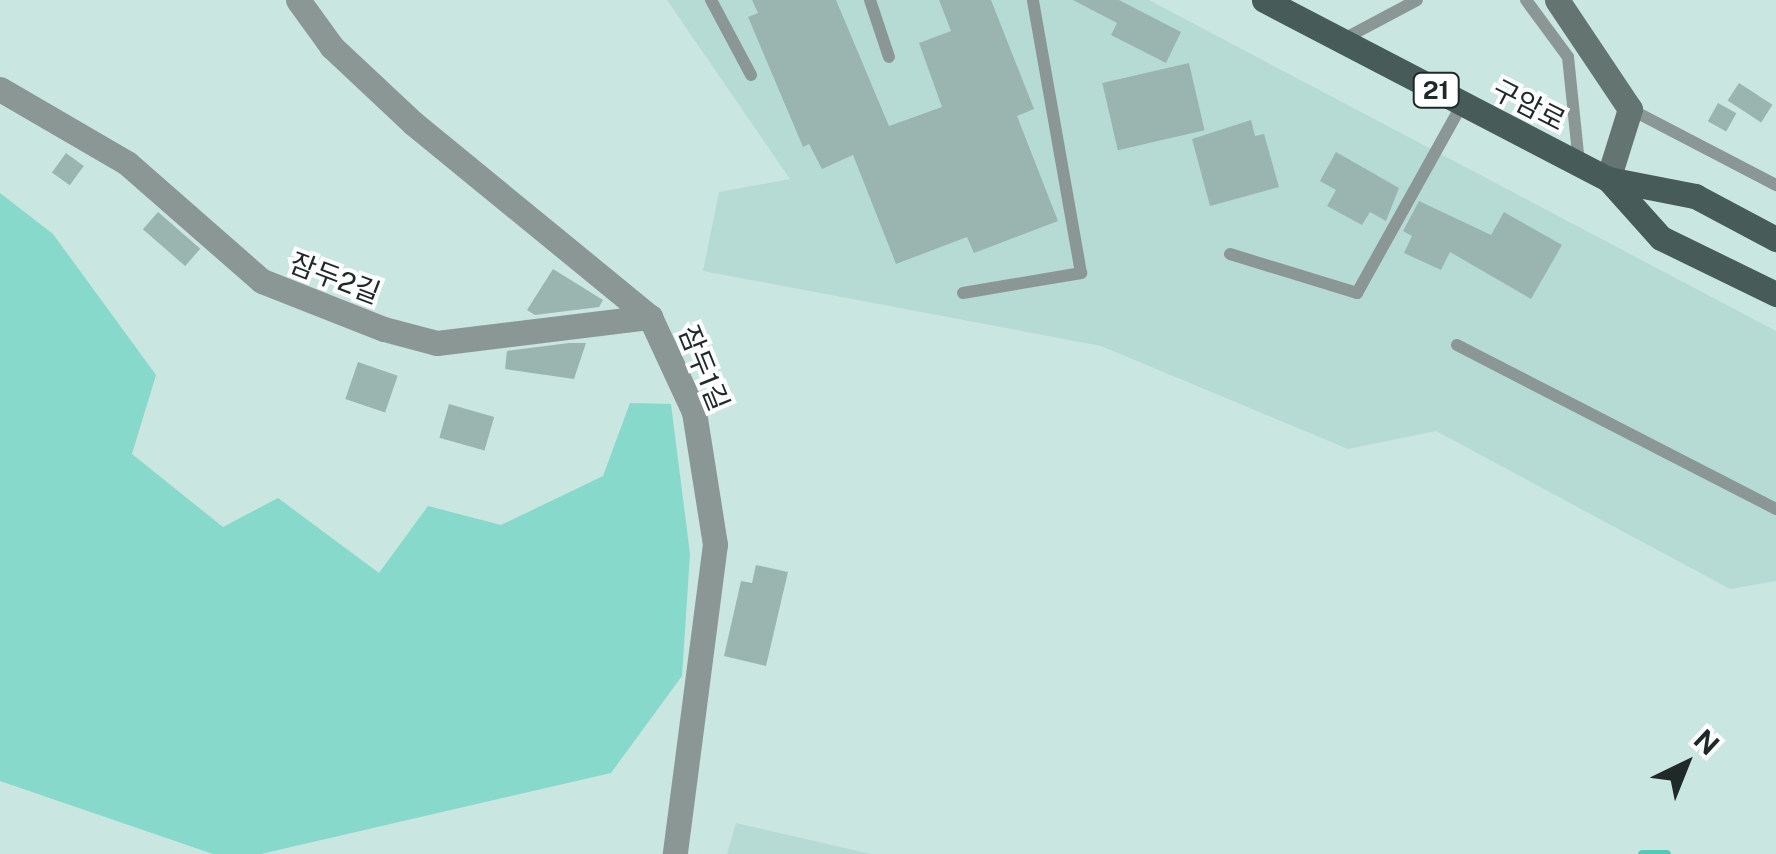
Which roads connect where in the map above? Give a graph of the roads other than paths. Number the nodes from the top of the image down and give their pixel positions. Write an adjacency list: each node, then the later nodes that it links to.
1 (298, 0): 22 (street, 잠두1길)
2 (710, 0): 11 (lane)
3 (870, 0): 10 (lane)
4 (1033, 0): 20 (lane)
5 (1264, 0): 9 (main road, 구암로 / 21)
6 (1417, 0): 9 (lane)
7 (1526, 0): 15 (lane)
8 (1557, 0): 14 (street)
9 (1340, 41): 13 (main road, 구암로 / 21)
10 (889, 56)
11 (750, 75)
12 (0, 89): 22 (street, 잠두2길)
13 (1462, 104): 15 (main road, 구암로 / 21); 19 (lane)
14 (1630, 109): 16 (street); 17 (lane)
15 (1579, 165): 16 (main road, 구암로 / 21)
16 (1608, 179): 18 (main road, 구암로 / 21); 21 (main road, 구암로 / 21)
17 (1776, 186)
18 (1776, 239)
19 (1230, 254)
20 (963, 292)
21 (1776, 294)
22 (650, 316): 25 (street, 잠두1길)
23 (1457, 345): 24 (lane)
24 (1776, 509)
25 (675, 854)

